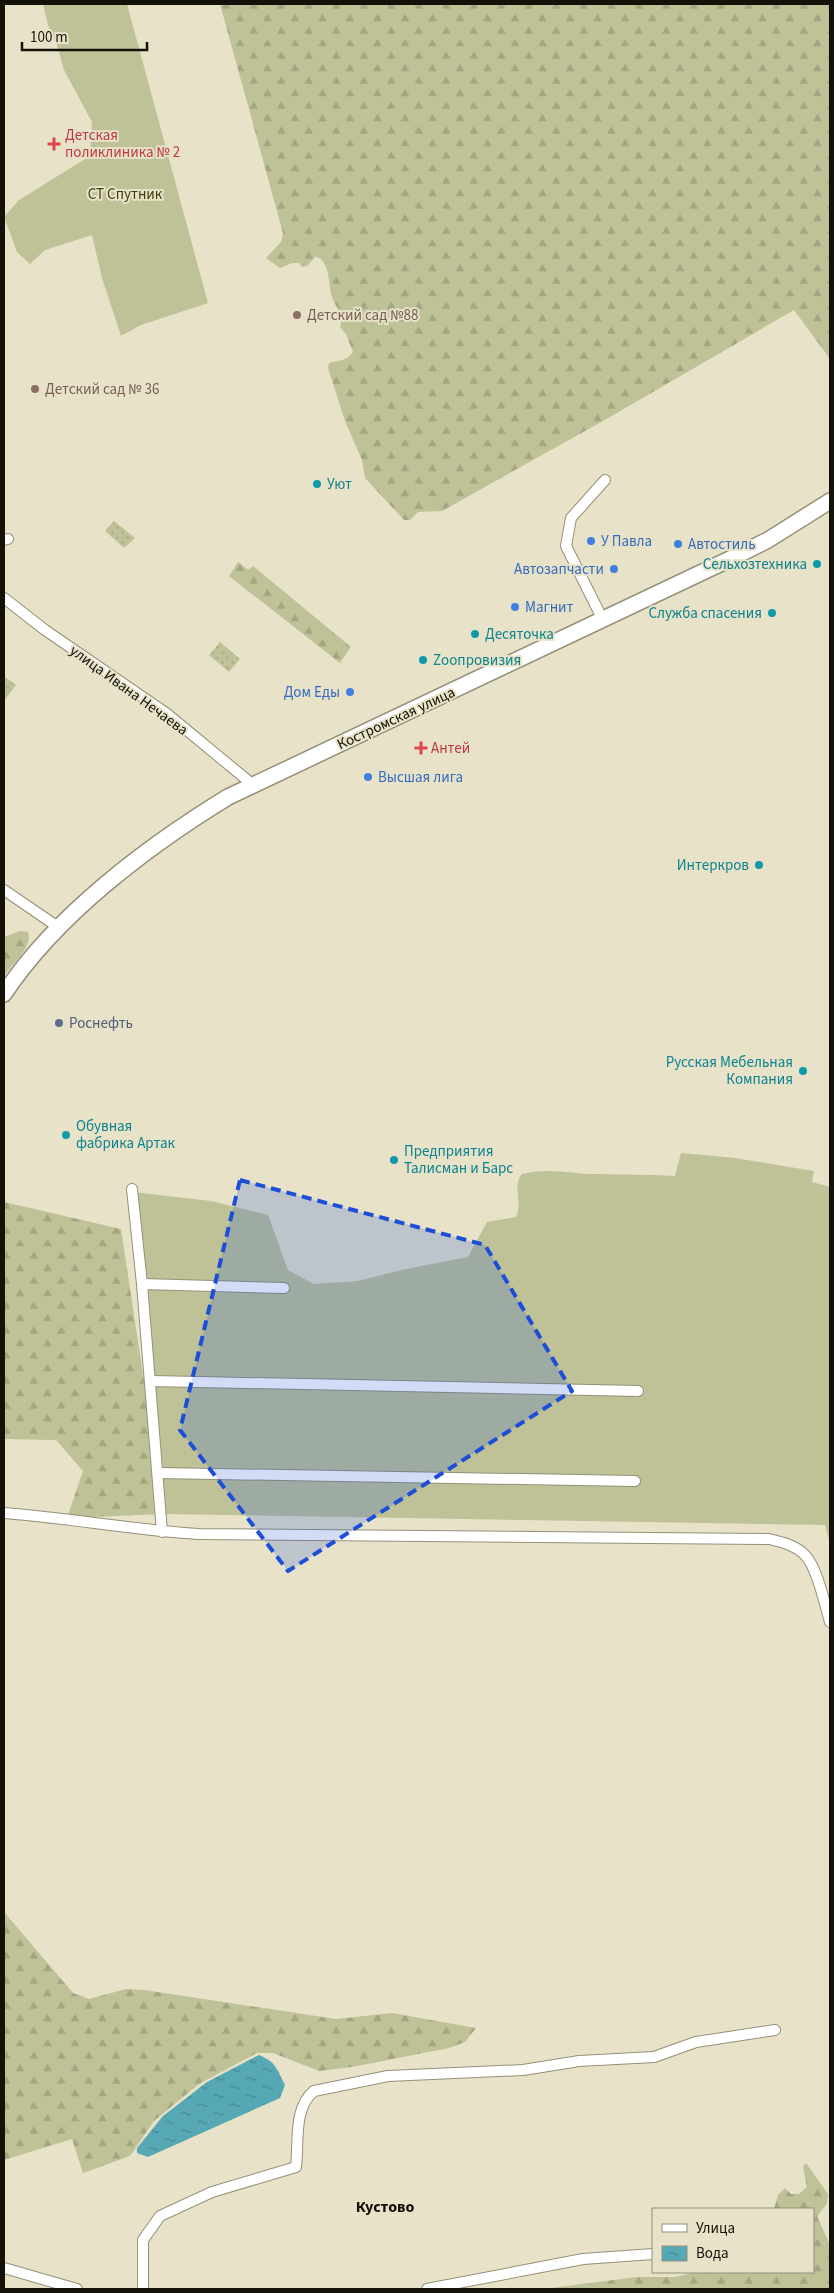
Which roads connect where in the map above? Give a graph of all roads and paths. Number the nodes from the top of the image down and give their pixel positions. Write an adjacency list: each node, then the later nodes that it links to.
1 (605, 480): 4 (street)
2 (829, 506): 4 (main road, Костромская улица)
3 (4, 598): 5 (street, улица Ивана Нечаева)
4 (603, 620): 5 (main road, Костромская улица)
5 (252, 784): 7 (main road, Костромская улица)
6 (4, 890): 7 (street)
7 (58, 927): 8 (main road, Костромская улица)
8 (4, 994)
9 (132, 1189): 10 (street)
10 (142, 1284): 11 (street); 12 (street)
11 (284, 1288)
12 (151, 1381): 13 (street); 14 (street)
13 (638, 1391)
14 (159, 1473): 15 (street); 17 (street)
15 (635, 1482)
16 (4, 1513): 17 (street)
17 (162, 1532): 18 (street)
18 (830, 1622)
19 (775, 2030): 23 (street)
20 (652, 2254): 24 (street)
21 (4, 2268): 22 (street)
22 (77, 2289)
23 (143, 2289)
24 (427, 2289)

